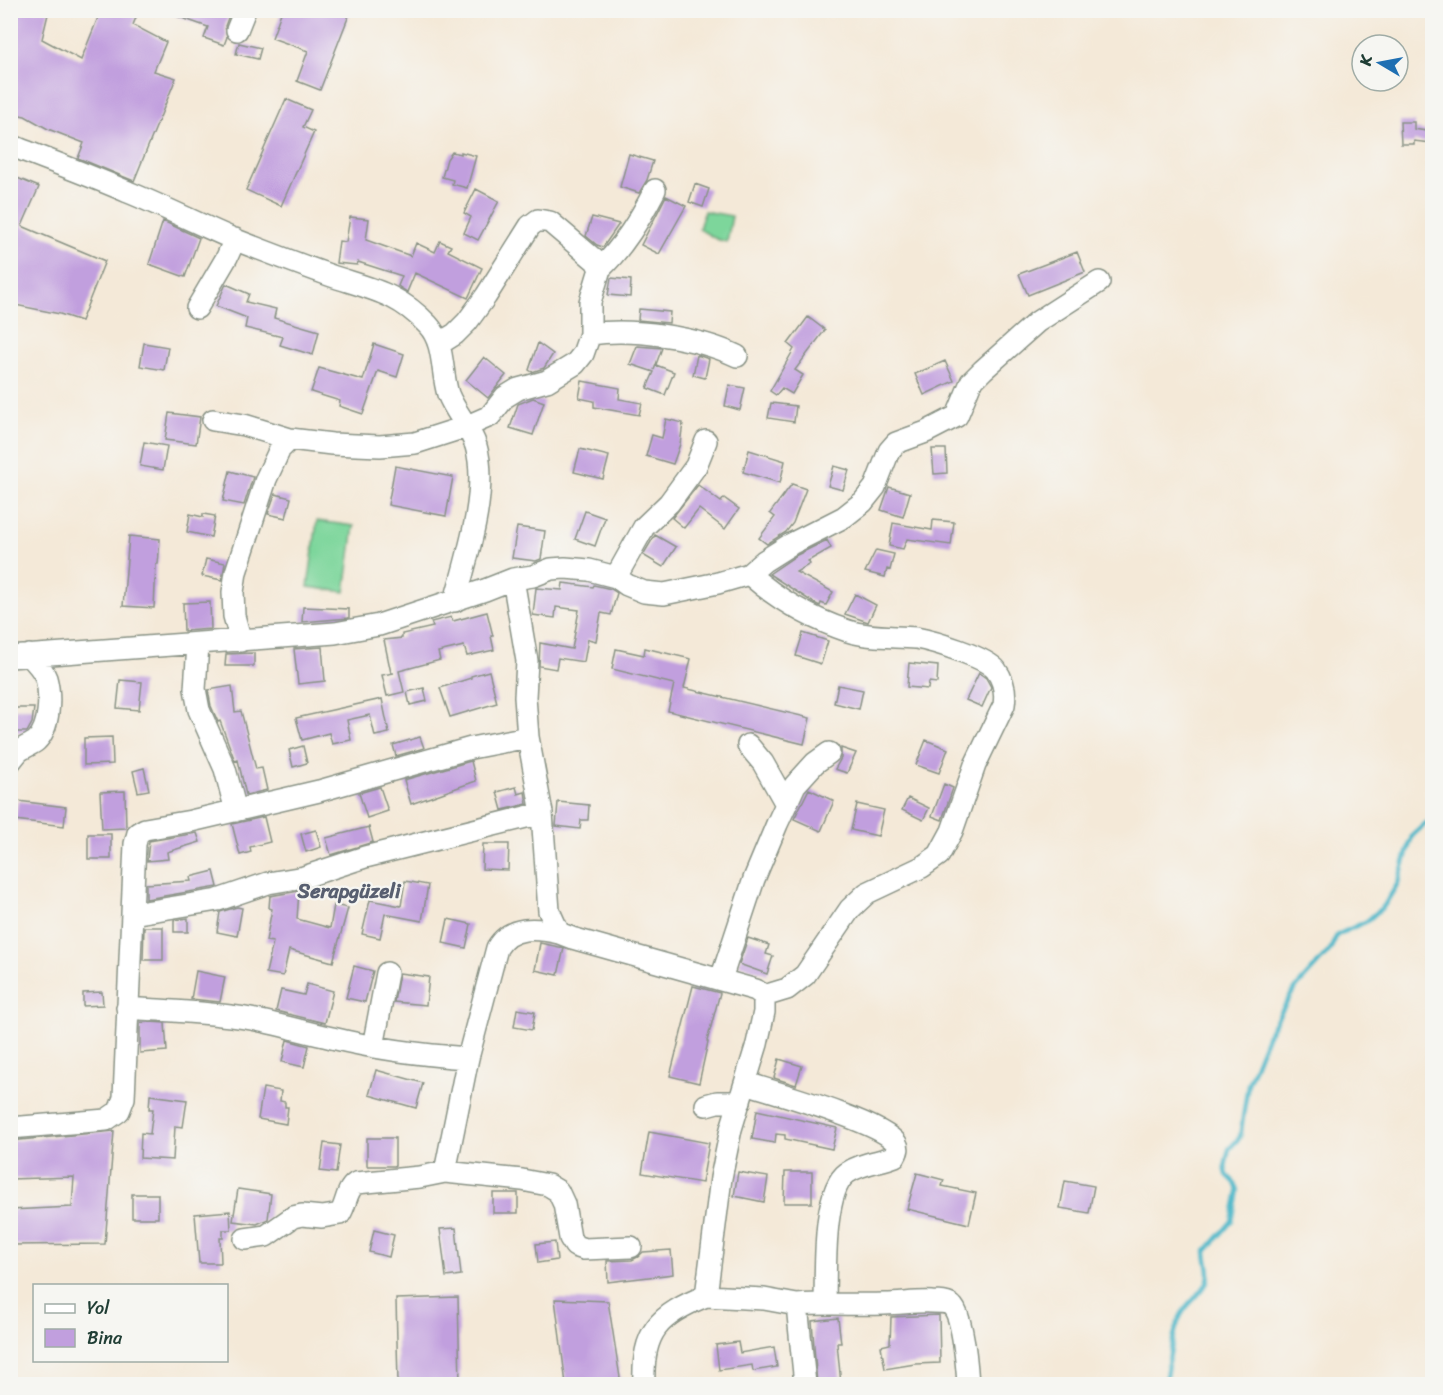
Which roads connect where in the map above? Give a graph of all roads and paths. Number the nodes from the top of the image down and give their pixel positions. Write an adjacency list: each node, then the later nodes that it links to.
1 (10, 145): 3 (street)
2 (655, 190): 4 (street)
3 (235, 239): 6 (street); 8 (street)
4 (600, 268): 7 (street); 8 (street)
5 (1099, 282): 14 (street)
6 (197, 308)
7 (591, 334): 9 (street); 11 (street)
8 (439, 344): 11 (street)
9 (737, 356)
10 (213, 420): 12 (street)
11 (465, 427): 12 (street); 17 (street)
12 (290, 439): 18 (street)
13 (706, 441): 15 (street)
14 (749, 574): 15 (street); 36 (street)
15 (616, 577): 16 (street)
16 (513, 579): 17 (street); 23 (street)
17 (455, 601): 18 (street)
18 (241, 641): 19 (street)
19 (198, 645): 20 (street); 28 (street)
20 (60, 653): 21 (street); 22 (street)
21 (20, 656): 22 (street)
22 (48, 691): 26 (street)
23 (528, 737): 28 (street); 29 (street)
24 (748, 745): 27 (street)
25 (829, 753): 27 (street)
26 (10, 762)
27 (786, 804): 35 (street)
28 (236, 811): 31 (street)
29 (542, 813): 30 (street); 31 (street)
30 (548, 898): 32 (street); 33 (street)
31 (132, 914): 37 (street)
32 (521, 930): 33 (street); 39 (street)
33 (559, 933): 35 (street)
34 (387, 973): 38 (street)
35 (721, 979): 36 (street)
36 (764, 996): 40 (street)
37 (127, 1008): 38 (street); 42 (street)
38 (373, 1047): 39 (street)
39 (468, 1058): 43 (street)
40 (743, 1093): 41 (street); 46 (street); 47 (street)
41 (706, 1106)
42 (10, 1128)
43 (445, 1172): 44 (street); 45 (street)
44 (245, 1239)
45 (631, 1247)
46 (706, 1296): 48 (street); 49 (street)
47 (825, 1303): 48 (street); 51 (street)
48 (797, 1305): 50 (street)
49 (644, 1384)
50 (805, 1384)
51 (968, 1384)

